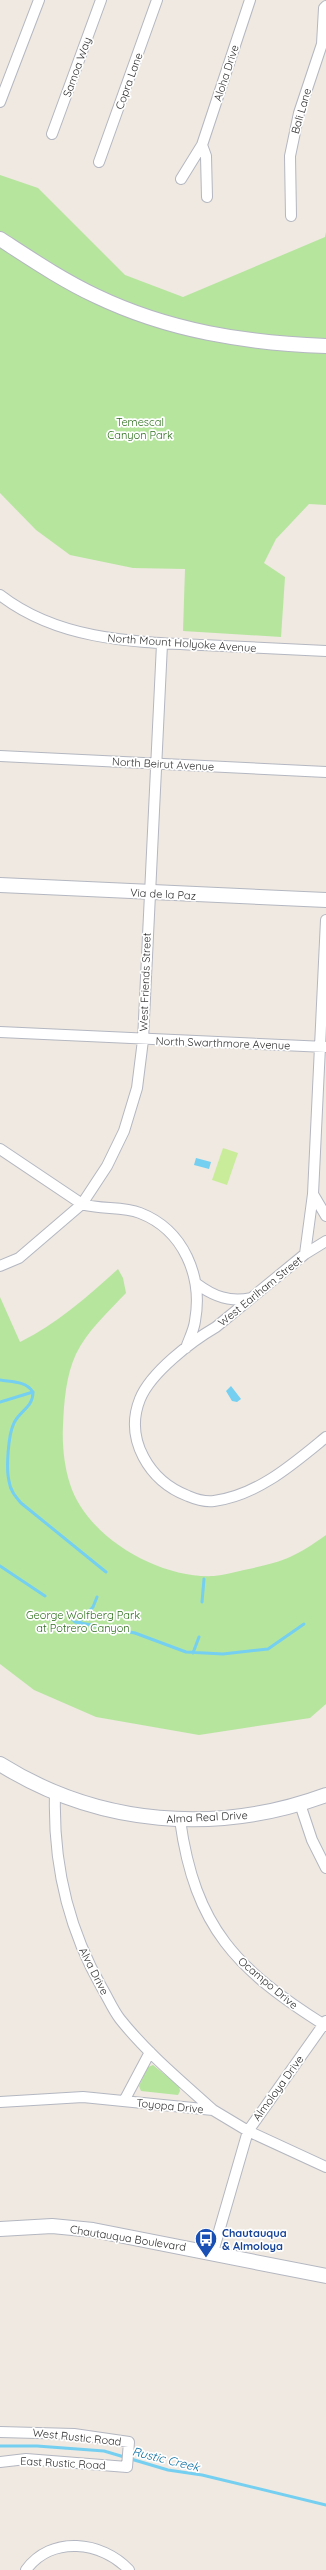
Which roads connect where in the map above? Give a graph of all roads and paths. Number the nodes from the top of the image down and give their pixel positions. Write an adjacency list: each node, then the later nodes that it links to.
1 (39, 0): 6 (street)
2 (101, 0): 7 (street, Samoa Way)
3 (157, 0): 9 (street, Copra Lane)
4 (250, 0): 8 (street, Aloha Drive)
5 (324, 6): 12 (street, Bali Lane)
6 (0, 102)
7 (52, 134)
8 (202, 145): 10 (street, Aloha Drive); 11 (street)
9 (99, 162)
10 (181, 179)
11 (207, 197)
12 (291, 216)
13 (0, 238): 14 (street)
14 (326, 346)
15 (0, 595): 16 (street, North Mount Holyoke Avenue)
16 (162, 644): 17 (street, North Mount Holyoke Avenue); 19 (street, West Friends Street)
17 (326, 651)
18 (0, 756): 19 (street, North Beirut Avenue)
19 (155, 763): 20 (street, North Beirut Avenue); 22 (street, West Friends Street)
20 (326, 772)
21 (0, 885): 22 (street, Via de la Paz)
22 (149, 894): 23 (street, Via de la Paz); 26 (street, West Friends Street)
23 (326, 900)
24 (326, 920): 27 (street, West Earlham Street)
25 (0, 1032): 26 (street, North Swarthmore Avenue)
26 (143, 1040): 27 (street, North Swarthmore Avenue); 30 (street, West Friends Street)
27 (322, 1047): 29 (street, West Earlham Street)
28 (0, 1149): 30 (street)
29 (313, 1194): 31 (street); 33 (street, West Earlham Street)
30 (82, 1204): 34 (street, West Friends Street); 35 (street)
31 (326, 1216)
32 (326, 1241): 33 (street)
33 (305, 1254): 36 (street, West Earlham Street)
34 (0, 1266)
35 (200, 1286): 36 (street); 37 (street)
36 (251, 1298): 37 (street, West Earlham Street)
37 (186, 1348): 38 (street, West Earlham Street)
38 (326, 1437)
39 (0, 1764): 40 (street, Alma Real Drive)
40 (55, 1794): 43 (street, Alma Real Drive); 46 (street, Alva Drive)
41 (326, 1795): 42 (street, Alma Real Drive)
42 (300, 1804): 43 (street, Alma Real Drive); 44 (street)
43 (180, 1820): 45 (street, Ocampo Drive)
44 (326, 1868)
45 (325, 2024): 50 (street, Almoloya Drive)
46 (150, 2052): 47 (street); 49 (street, Alva Drive)
47 (124, 2101): 48 (street, Toyopa Drive); 49 (street, Toyopa Drive)
48 (0, 2102)
49 (213, 2110): 50 (street, Toyopa Drive)
50 (248, 2131): 51 (street, Toyopa Drive); 53 (street, Almoloya Drive)
51 (326, 2167)
52 (0, 2229): 53 (street, Chautauqua Boulevard)
53 (213, 2252): 54 (street, Chautauqua Boulevard)
54 (326, 2276)
55 (0, 2432): 56 (street, West Rustic Road)
56 (127, 2460): 57 (street, East Rustic Road)
57 (0, 2462)
58 (26, 2570): 59 (street)
59 (129, 2570)

